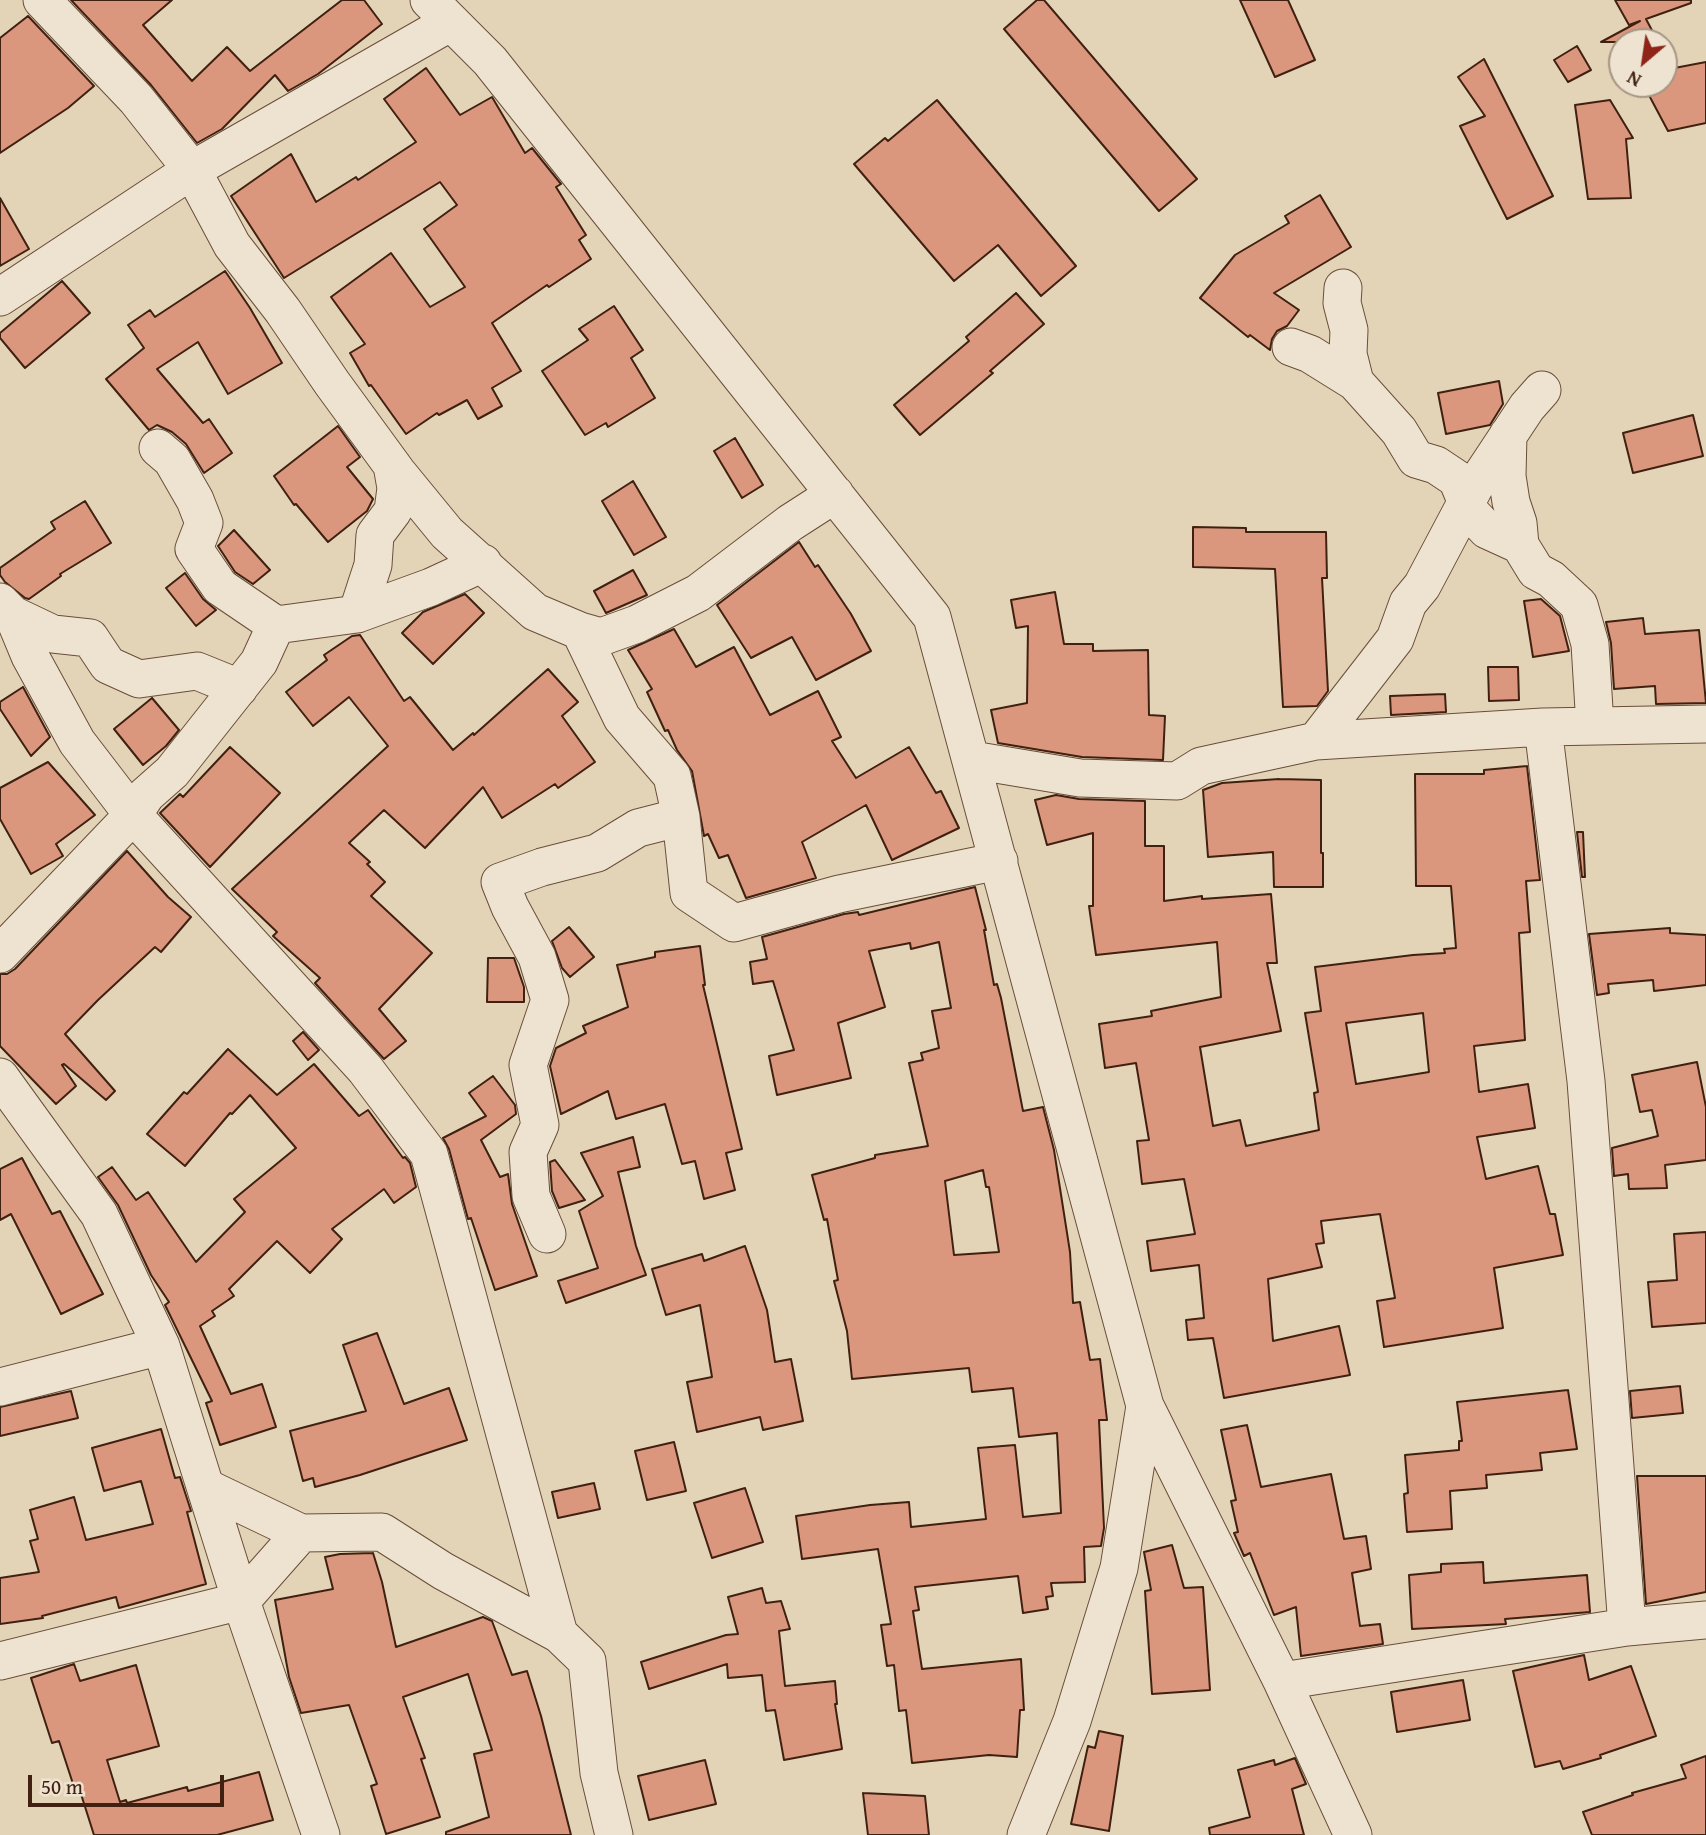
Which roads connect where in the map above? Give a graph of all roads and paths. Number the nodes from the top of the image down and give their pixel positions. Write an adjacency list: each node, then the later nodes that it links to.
1 (42, 0): 3 (street)
2 (440, 11): 3 (street); 12 (street)
3 (192, 170): 5 (street); 11 (street)
4 (1343, 288): 7 (street)
5 (0, 297)
6 (1291, 347): 7 (street)
7 (1355, 382): 13 (street)
8 (1542, 390): 9 (street)
9 (1508, 435): 13 (street); 14 (street)
10 (158, 448): 18 (street)
11 (392, 465): 15 (street); 17 (street)
12 (835, 494): 19 (street); 25 (street)
13 (1467, 499): 14 (street); 24 (street)
14 (1520, 545): 22 (street)
15 (483, 564): 17 (street); 19 (street)
16 (7, 608): 20 (street); 26 (street)
17 (357, 614): 18 (street)
18 (276, 625): 20 (street)
19 (580, 631): 27 (street)
20 (239, 688): 26 (street)
21 (1706, 724): 22 (street)
22 (1595, 726): 23 (street)
23 (1543, 727): 24 (street); 39 (street)
24 (1316, 741): 25 (street)
25 (972, 760): 28 (street)
26 (133, 815): 29 (street); 40 (street)
27 (681, 817): 28 (street); 31 (street)
28 (999, 860): 34 (street)
29 (0, 954)
30 (0, 1077): 32 (street)
31 (547, 1234)
32 (162, 1346): 33 (street); 35 (street)
33 (0, 1387)
34 (1145, 1406): 42 (street); 45 (street)
35 (207, 1488): 36 (street); 37 (street)
36 (300, 1533): 37 (street); 40 (street)
37 (241, 1601): 41 (street); 43 (street)
38 (1706, 1620): 39 (street)
39 (1627, 1627): 42 (street)
40 (559, 1634): 44 (street)
41 (3, 1653)
42 (1282, 1681): 46 (street)
43 (321, 1835)
44 (614, 1835)
45 (1027, 1835)
46 (1353, 1835)

